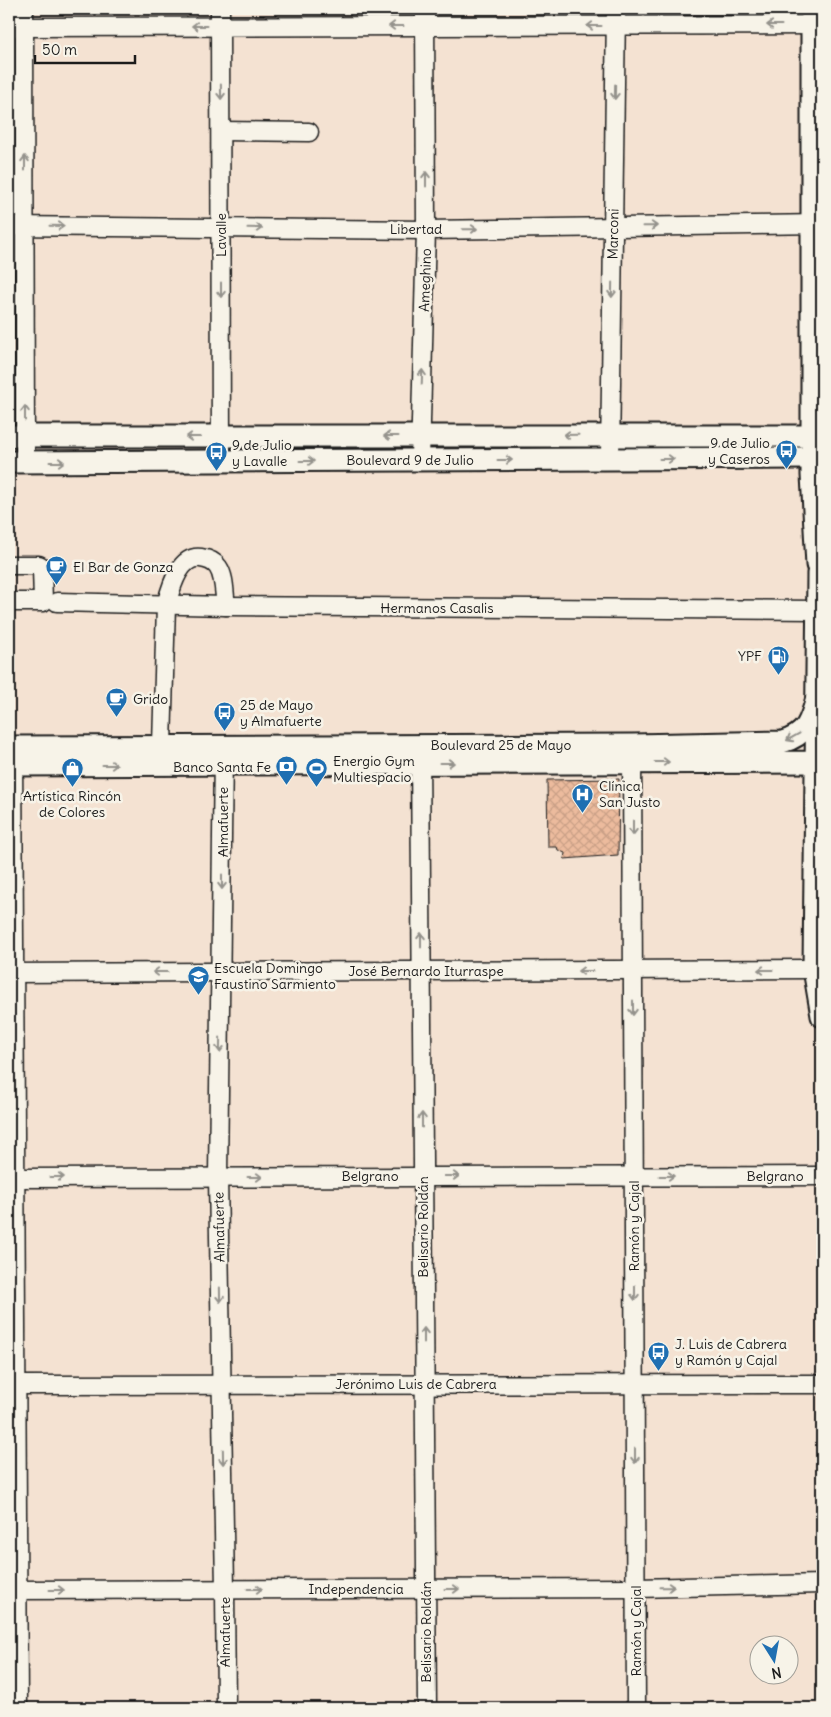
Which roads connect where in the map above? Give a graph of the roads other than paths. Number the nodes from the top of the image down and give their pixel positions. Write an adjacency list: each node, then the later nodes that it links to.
1 (24, 9): 7 (street)
2 (425, 9): 6 (street, Ameghino)
3 (220, 17): 6 (street, one-way to 3); 7 (street, one-way to 7); 8 (street, Lavalle, one-way to 8)
4 (616, 17): 5 (street, one-way to 4); 6 (street, one-way to 6); 12 (street, Marconi, one-way to 12)
5 (815, 20): 10 (main road)
6 (425, 26): 14 (street, Ameghino, one-way to 6)
7 (16, 27): 11 (street, one-way to 7)
8 (222, 131): 9 (street); 13 (street, Lavalle)
9 (309, 132)
10 (817, 224): 12 (street, Libertad, one-way to 10); 15 (main road)
11 (17, 226): 13 (street, Libertad, one-way to 13); 17 (street, one-way to 11)
12 (613, 226): 14 (street, Libertad, one-way to 12); 16 (street, Marconi, one-way to 16)
13 (222, 227): 14 (street, Libertad, one-way to 14); 20 (street, Lavalle, one-way to 20)
14 (426, 230): 18 (street, Ameghino, one-way to 14)
15 (817, 365): 19 (main road)
16 (610, 434): 18 (main road, Boulevard 9 de Julio, one-way to 18); 19 (main road, Boulevard 9 de Julio); 21 (street, Marconi)
17 (17, 436): 20 (main road, Boulevard 9 de Julio, one-way to 17); 24 (street)
18 (420, 436): 20 (main road, Boulevard 9 de Julio, one-way to 20); 22 (street, Ameghino)
19 (812, 436): 25 (main road)
20 (221, 437): 23 (street, Lavalle)
21 (610, 459): 22 (main road, Boulevard 9 de Julio, one-way to 21); 25 (main road, Boulevard 9 de Julio, one-way to 25)
22 (420, 460): 23 (main road, Boulevard 9 de Julio, one-way to 22)
23 (221, 461): 24 (main road, Boulevard 9 de Julio, one-way to 23)
24 (17, 462)
25 (815, 472): 26 (main road); 29 (main road)
26 (822, 503)
27 (822, 544): 29 (main road)
28 (9, 565): 31 (street)
29 (819, 575): 34 (main road)
30 (9, 602): 31 (street, Hermanos Casalis)
31 (50, 602): 32 (street, Hermanos Casalis)
32 (166, 605): 33 (street, Hermanos Casalis); 33 (street); 36 (street)
33 (226, 606): 34 (street, Hermanos Casalis)
34 (817, 610): 35 (main road)
35 (817, 698): 37 (main road, Boulevard 25 de Mayo, one-way to 37); 41 (main road)
36 (162, 745): 39 (main road, Boulevard 25 de Mayo); 40 (main road, Boulevard 25 de Mayo)
37 (632, 753): 38 (main road, Boulevard 25 de Mayo); 41 (main road, Boulevard 25 de Mayo, one-way to 41); 44 (street, Ramón y Cajal, one-way to 44)
38 (420, 754): 39 (main road, Boulevard 25 de Mayo); 43 (street, Belisario Roldán, one-way to 38)
39 (223, 755): 40 (main road, Boulevard 25 de Mayo, one-way to 39); 45 (street, Almafuerte, one-way to 45)
40 (11, 756): 46 (street)
41 (819, 760): 42 (main road)
42 (814, 969): 44 (street, José Bernardo Iturraspe, one-way to 44); 47 (main road)
43 (421, 971): 44 (street, José Bernardo Iturraspe, one-way to 43); 45 (street, José Bernardo Iturraspe); 48 (street, Belisario Roldán, one-way to 43)
44 (633, 971): 49 (street, Ramón y Cajal, one-way to 49)
45 (222, 972): 46 (street, José Bernardo Iturraspe, one-way to 46); 51 (street, Almafuerte, one-way to 51)
46 (11, 973): 52 (street)
47 (822, 1016)
48 (423, 1176): 49 (street, Belgrano, one-way to 49); 51 (street, Belgrano, one-way to 48); 54 (street, Belisario Roldán, one-way to 48)
49 (634, 1176): 50 (street, Belgrano, one-way to 50); 53 (street, Ramón y Cajal, one-way to 53)
50 (822, 1176)
51 (218, 1177): 52 (street, Belgrano, one-way to 51); 57 (street, Almafuerte, one-way to 57)
52 (13, 1178): 56 (street)
53 (635, 1383): 54 (street, Jerónimo Luis de Cabrera); 55 (street, Jerónimo Luis de Cabrera); 59 (street, Ramón y Cajal, one-way to 59)
54 (424, 1384): 57 (street, Jerónimo Luis de Cabrera); 61 (street, Belisario Roldán)
55 (822, 1384)
56 (13, 1385): 57 (street, Jerónimo Luis de Cabrera); 62 (street)
57 (221, 1385): 60 (street, Almafuerte, one-way to 60)
58 (822, 1584): 59 (street, Independencia, one-way to 58)
59 (636, 1588): 61 (street, Independencia, one-way to 59); 66 (street, Ramón y Cajal)
60 (225, 1589): 61 (street, Independencia, one-way to 61); 62 (street, Independencia, one-way to 60); 64 (street, Almafuerte)
61 (426, 1589): 65 (street, Belisario Roldán)
62 (13, 1590): 63 (street)
63 (18, 1708)
64 (226, 1708)
65 (427, 1708)
66 (636, 1708)

